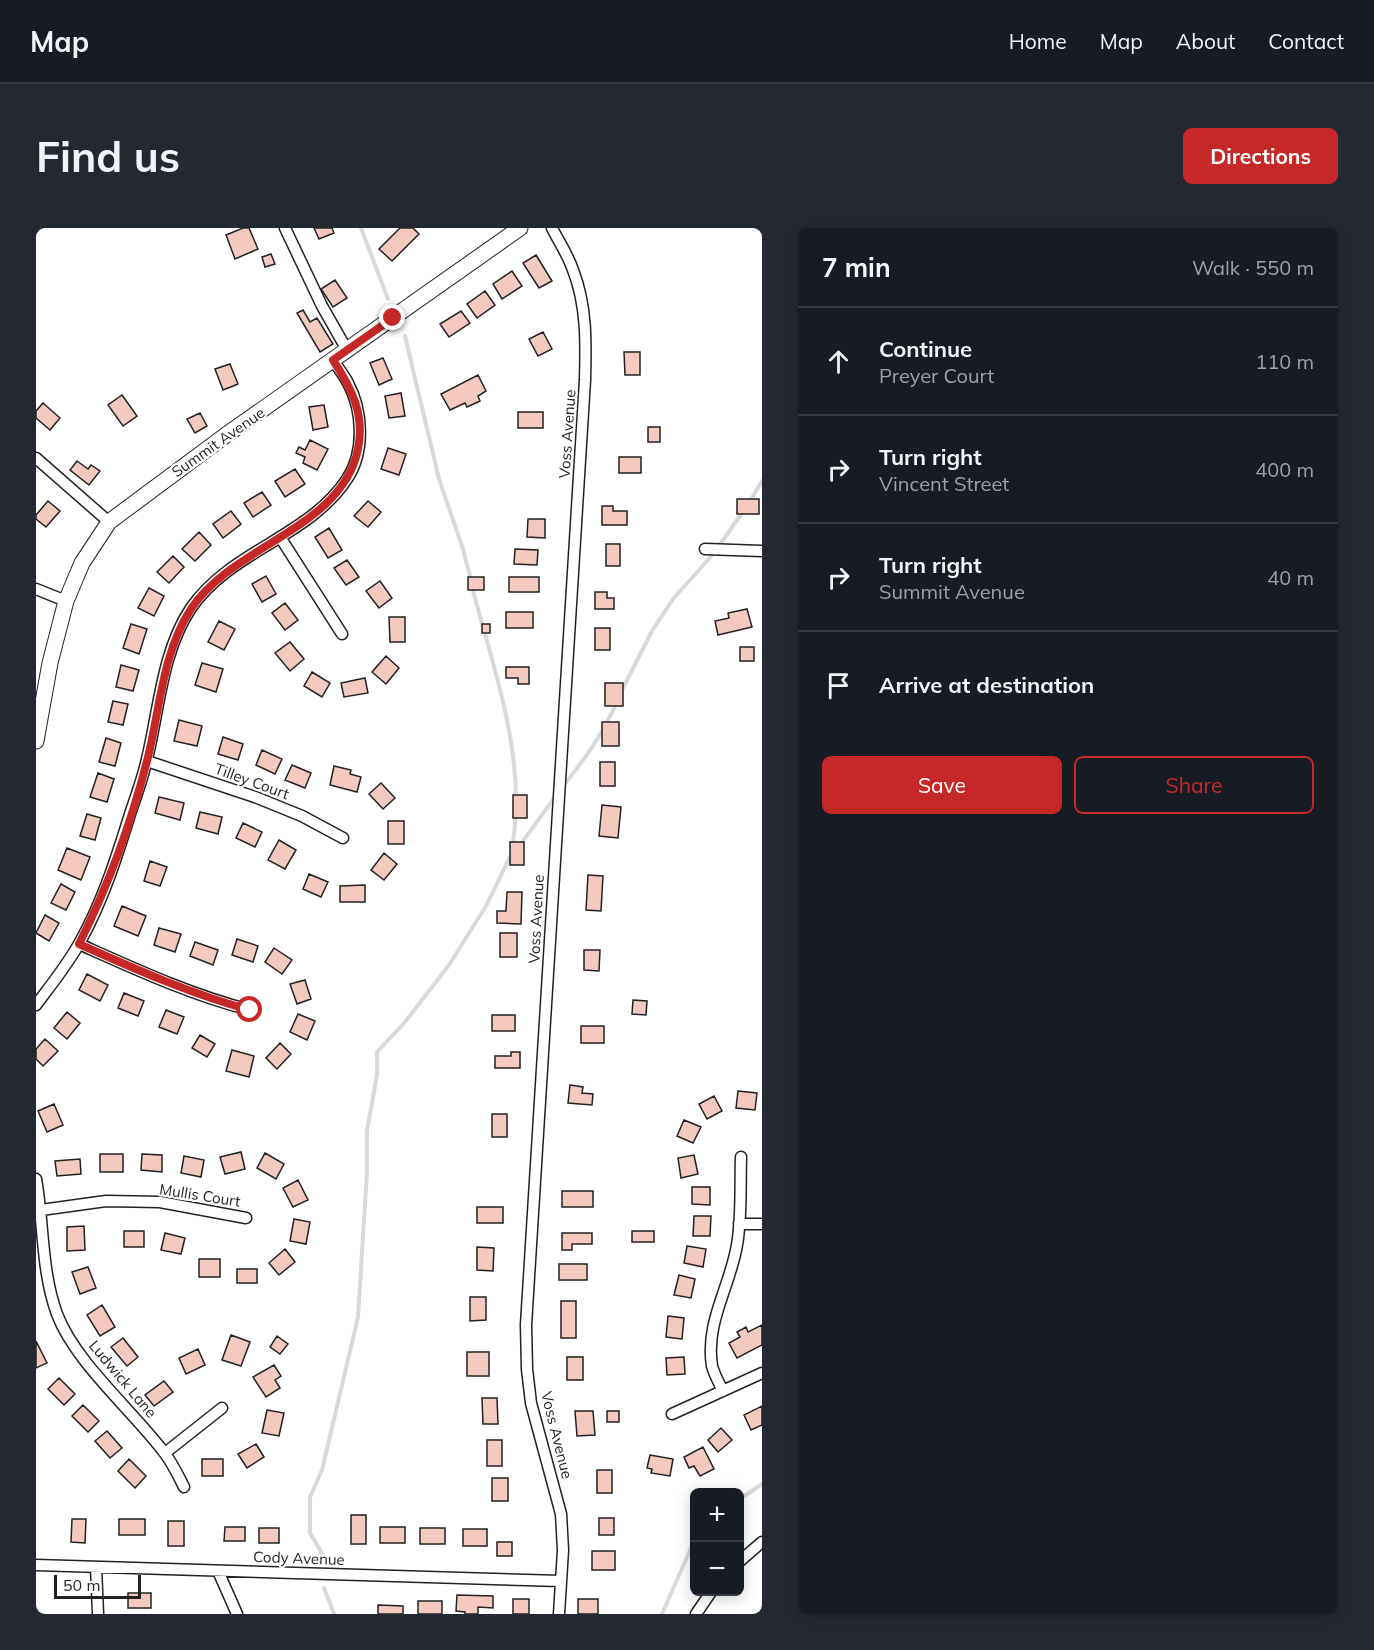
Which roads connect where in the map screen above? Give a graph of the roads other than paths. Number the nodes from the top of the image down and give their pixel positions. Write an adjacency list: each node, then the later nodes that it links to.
1 (285, 228): 4 (street)
2 (520, 228): 4 (main road, Summit Avenue)
3 (552, 228): 37 (street, Voss Avenue)
4 (347, 350): 5 (main road, Summit Avenue)
5 (333, 360): 7 (main road, Summit Avenue); 8 (street)
6 (36, 458): 7 (street)
7 (109, 522): 12 (main road, Summit Avenue)
8 (280, 537): 13 (street); 15 (street)
9 (705, 549): 10 (street)
10 (762, 551)
11 (36, 589): 12 (street)
12 (66, 601): 14 (main road, Summit Avenue)
13 (342, 634)
14 (36, 741)
15 (147, 761): 16 (street, Tilley Court); 17 (street)
16 (343, 838)
17 (79, 944): 18 (street); 19 (street)
18 (36, 1005)
19 (250, 1010)
20 (741, 1157): 24 (street)
21 (36, 1179): 22 (street, Ludwick Lane)
22 (41, 1210): 23 (street, Mullis Court); 30 (street, Ludwick Lane)
23 (246, 1218)
24 (739, 1224): 25 (street); 27 (street)
25 (762, 1224)
26 (762, 1373): 27 (street)
27 (723, 1391): 29 (street)
28 (222, 1408): 30 (street)
29 (672, 1414)
30 (165, 1453): 31 (street, Ludwick Lane)
31 (184, 1487)
32 (762, 1542): 33 (street)
33 (744, 1558)
34 (36, 1565): 35 (street, Cody Avenue)
35 (96, 1567): 36 (street, Cody Avenue); 39 (street)
36 (218, 1571): 37 (street, Cody Avenue); 40 (street)
37 (561, 1581): 41 (street, Voss Avenue)
38 (708, 1596): 42 (street)
39 (98, 1614)
40 (237, 1614)
41 (559, 1614)
42 (696, 1614)

